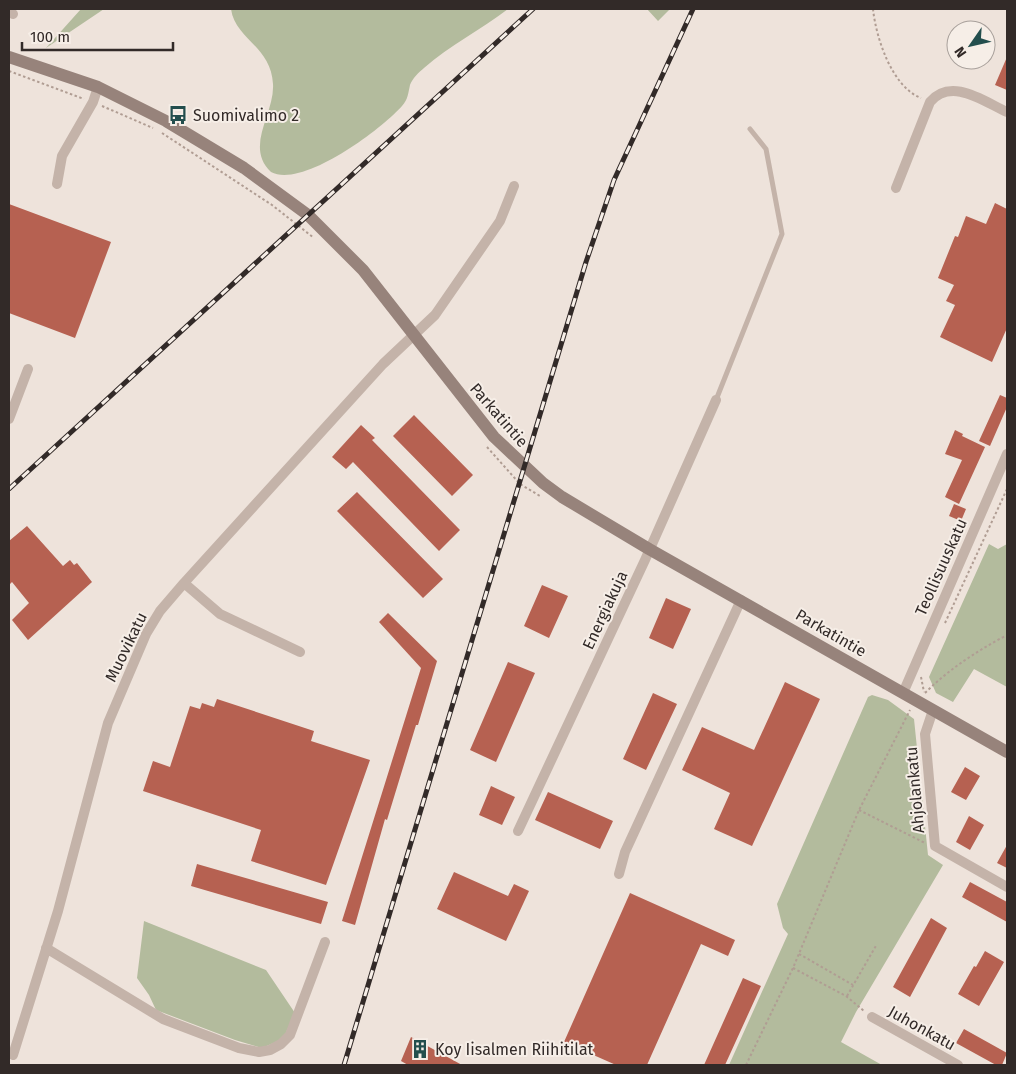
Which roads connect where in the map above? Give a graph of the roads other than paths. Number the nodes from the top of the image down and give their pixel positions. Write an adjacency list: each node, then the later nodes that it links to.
1 (9, 57): 2 (street, Parkatintie)
2 (98, 87): 5 (street); 8 (street, Parkatintie)
3 (1007, 112): 7 (street)
4 (750, 129): 10 (lane)
5 (57, 184)
6 (514, 186): 8 (street, Muovikatu)
7 (896, 188)
8 (413, 336): 13 (street, Parkatintie); 14 (street, Muovikatu)
9 (28, 369): 11 (street)
10 (716, 400): 13 (street, Energiakuja)
11 (9, 418)
12 (1007, 454): 17 (street, Teollisuuskatu)
13 (649, 549): 15 (street, Parkatintie); 20 (street, Energiakuja)
14 (184, 584): 16 (street); 24 (street, Muovikatu)
15 (741, 600): 17 (street, Parkatintie); 21 (street)
16 (300, 652)
17 (903, 693): 18 (street, Parkatintie)
18 (931, 715): 19 (street, Parkatintie); 22 (street, Ahjolankatu)
19 (1007, 752)
20 (518, 831)
21 (619, 874)
22 (1007, 887)
23 (325, 942): 24 (street)
24 (46, 948): 26 (street, Muovikatu)
25 (872, 1017): 27 (street, Juhonkatu)
26 (11, 1056)
27 (958, 1065)

